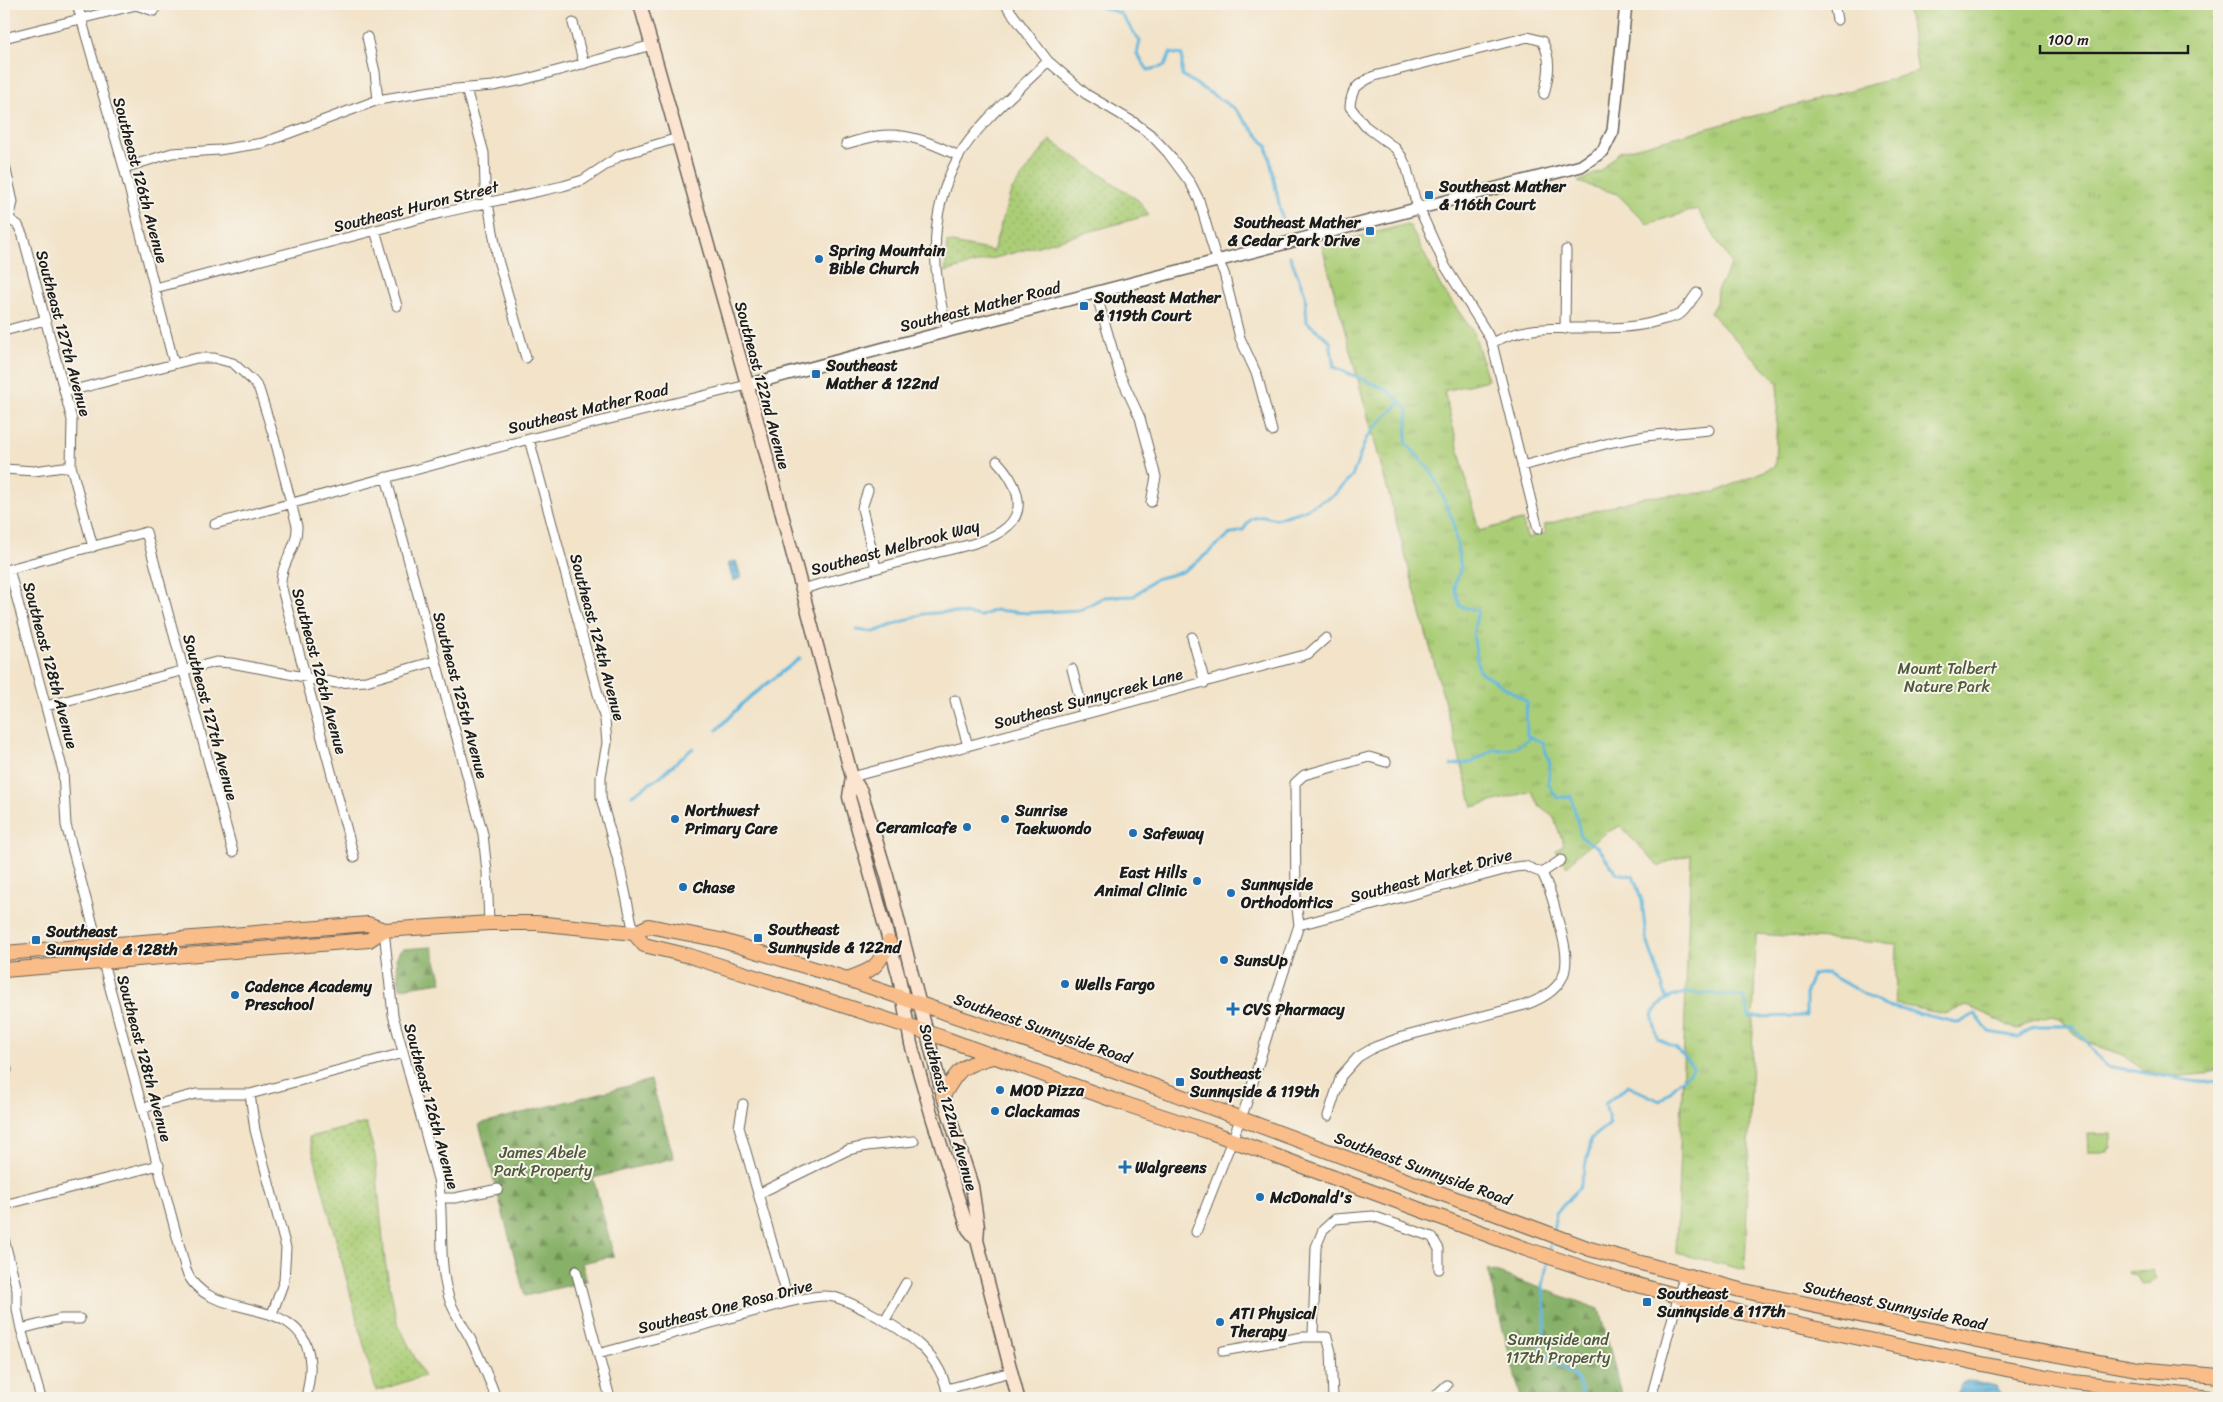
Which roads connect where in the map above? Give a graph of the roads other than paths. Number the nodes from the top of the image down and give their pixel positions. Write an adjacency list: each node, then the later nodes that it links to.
1 (78, 4): 7 (street, Southeast 126th Avenue)
2 (640, 4): 12 (main road, Southeast 122nd Avenue)
3 (1005, 4): 13 (street)
4 (1626, 4): 24 (street, Southeast Mather Road)
5 (1834, 4): 8 (street)
6 (154, 11): 7 (street)
7 (81, 19): 10 (street); 22 (street, Southeast 126th Avenue)
8 (1837, 20)
9 (573, 23): 14 (street)
10 (4, 38)
11 (367, 38): 17 (street)
12 (652, 45): 14 (street); 18 (main road, Southeast 122nd Avenue)
13 (1048, 61): 20 (street); 28 (street)
14 (584, 64): 15 (street)
15 (466, 89): 17 (street); 23 (street)
16 (1544, 94): 24 (street)
17 (378, 100): 22 (street)
18 (678, 138): 23 (street, Southeast Huron Street); 40 (main road, Southeast 122nd Avenue)
19 (846, 144): 20 (street)
20 (959, 156): 36 (street)
21 (4, 161): 25 (street)
22 (124, 168): 29 (street, Southeast 126th Avenue)
23 (488, 203): 26 (street, Southeast Huron Street); 38 (street)
24 (1419, 208): 28 (street, Southeast Mather Road); 37 (street)
25 (7, 219): 33 (street, Southeast 127th Avenue)
26 (375, 230): 29 (street, Southeast Huron Street); 32 (street)
27 (1566, 250): 34 (street)
28 (1218, 261): 30 (street, Southeast Mather Road); 43 (street)
29 (155, 288): 39 (street, Southeast 126th Avenue)
30 (1096, 293): 36 (street, Southeast Mather Road); 51 (street)
31 (1696, 293): 34 (street)
32 (397, 306)
33 (46, 320): 35 (street); 41 (street, Southeast 127th Avenue)
34 (1565, 329): 37 (street)
35 (4, 331)
36 (948, 331): 40 (street, Southeast Mather Road)
37 (1492, 344): 47 (street)
38 (526, 358)
39 (174, 364): 41 (street); 52 (street, Southeast 126th Avenue)
40 (747, 385): 44 (street, Southeast Mather Road); 57 (main road, Southeast 122nd Avenue)
41 (66, 392): 46 (street, Southeast 127th Avenue)
42 (1709, 430): 47 (street)
43 (1272, 431)
44 (529, 439): 49 (street, Southeast Mather Road); 81 (street, Southeast 124th Avenue)
45 (997, 460): 56 (street, Southeast Melbrook Way)
46 (71, 466): 48 (street); 55 (street, Southeast 127th Avenue)
47 (1522, 466): 54 (street)
48 (4, 469)
49 (386, 478): 52 (street, Southeast Mather Road); 60 (street, Southeast 125th Avenue)
50 (868, 490): 56 (street)
51 (1151, 502)
52 (292, 504): 53 (street, Southeast Mather Road); 63 (street, Southeast 126th Avenue)
53 (216, 524)
54 (1538, 529)
55 (93, 547): 62 (street, Southeast 127th Avenue); 66 (street, Southeast 128th Avenue)
56 (876, 568): 57 (street, Southeast Melbrook Way)
57 (802, 589): 70 (main road, Southeast 122nd Avenue)
58 (1192, 637): 64 (street)
59 (1326, 638): 64 (street, Southeast Sunnycreek Lane)
60 (435, 661): 63 (street); 77 (street, Southeast 125th Avenue)
61 (1072, 669): 67 (street)
62 (183, 671): 63 (street); 66 (street); 72 (street, Southeast 127th Avenue)
63 (306, 678): 73 (street, Southeast 126th Avenue)
64 (1205, 683): 67 (street, Southeast Sunnycreek Lane)
65 (955, 700): 68 (street)
66 (46, 706): 84 (street, Southeast 128th Avenue)
67 (1084, 714): 68 (street, Southeast Sunnycreek Lane)
68 (968, 746): 70 (street, Southeast Sunnycreek Lane)
69 (1386, 762): 78 (street)
70 (852, 776): 71 (main road, Southeast 122nd Avenue); 76 (main road, Southeast 122nd Avenue)
71 (861, 837): 76 (main road); 83 (main road, Southeast 122nd Avenue)
72 (233, 852)
73 (354, 857)
74 (1560, 860): 75 (street)
75 (1542, 873): 78 (street, Southeast Market Drive); 101 (street)
76 (887, 876): 92 (main road, Southeast 122nd Avenue)
77 (489, 923): 79 (main road, Southeast Sunnyside Road); 81 (main road, Southeast Sunnyside Road)
78 (1299, 925): 102 (street)
79 (384, 930): 80 (main road, Southeast Sunnyside Road); 85 (main road, Southeast Sunnyside Road); 95 (street, Southeast 126th Avenue)
80 (272, 931): 84 (main road, Southeast Sunnyside Road); 85 (main road)
81 (634, 933): 82 (main road, Southeast Sunnyside Road); 87 (main road)
82 (720, 940): 87 (main road); 90 (main road, Southeast Sunnyside Road)
83 (889, 942): 90 (main road); 91 (main road, Southeast 122nd Avenue)
84 (99, 945): 86 (main road, Southeast Sunnyside Road); 88 (street, Southeast 128th Avenue)
85 (242, 951): 88 (main road, Southeast Sunnyside Road)
86 (4, 953)
87 (690, 956): 93 (main road)
88 (104, 961): 89 (main road, Southeast Sunnyside Road); 100 (street, Southeast 128th Avenue)
89 (4, 970)
90 (847, 979): 91 (main road, Southeast Sunnyside Road)
91 (903, 998): 92 (main road, Southeast Sunnyside Road); 93 (main road, Southeast 122nd Avenue)
92 (919, 1003): 94 (main road, Southeast 122nd Avenue); 102 (main road, Southeast Sunnyside Road)
93 (908, 1026): 94 (main road); 112 (main road, Southeast 122nd Avenue)
94 (926, 1032): 96 (main road); 98 (main road, Southeast 122nd Avenue)
95 (402, 1053): 97 (street); 108 (street, Southeast 126th Avenue)
96 (992, 1057): 98 (main road); 104 (main road)
97 (250, 1094): 100 (street); 119 (street)
98 (943, 1096): 112 (main road, Southeast 122nd Avenue)
99 (743, 1104): 107 (street)
100 (143, 1108): 105 (street, Southeast 128th Avenue)
101 (1328, 1116)
102 (1240, 1118): 104 (street); 115 (main road, Southeast Sunnyside Road)
103 (914, 1140): 107 (street)
104 (1232, 1140): 110 (street); 117 (main road)
105 (159, 1166): 109 (street); 119 (street, Southeast 128th Avenue)
106 (498, 1189): 108 (street)
107 (758, 1194): 118 (street)
108 (441, 1198): 133 (street, Southeast 126th Avenue)
109 (4, 1205)
110 (1196, 1232)
111 (4, 1239): 122 (street)
112 (977, 1240): 126 (main road, Southeast 122nd Avenue)
113 (1439, 1269): 123 (street)
114 (576, 1271): 125 (street)
115 (1684, 1276): 117 (street); 127 (main road, Southeast Sunnyside Road)
116 (906, 1283): 121 (street)
117 (1678, 1297): 130 (main road); 138 (street)
118 (789, 1302): 121 (street, Southeast One Rosa Drive); 125 (street, Southeast One Rosa Drive)
119 (272, 1314): 132 (street, Southeast 128th Avenue)
120 (80, 1319): 122 (street)
121 (885, 1320): 129 (street, Southeast One Rosa Drive)
122 (21, 1329): 131 (street)
123 (1313, 1335): 124 (street); 136 (street)
124 (1223, 1352)
125 (598, 1354): 134 (street)
126 (1011, 1372): 129 (street, Southeast One Rosa Drive); 135 (main road, Southeast 122nd Avenue)
127 (2219, 1376)
128 (1446, 1385): 137 (street)
129 (948, 1394)
130 (2141, 1395): 139 (main road)
131 (41, 1398)
132 (306, 1398)
133 (496, 1398)
134 (610, 1398)
135 (1018, 1398)
136 (1333, 1398)
137 (1433, 1398)
138 (1651, 1398)
139 (2211, 1398)

